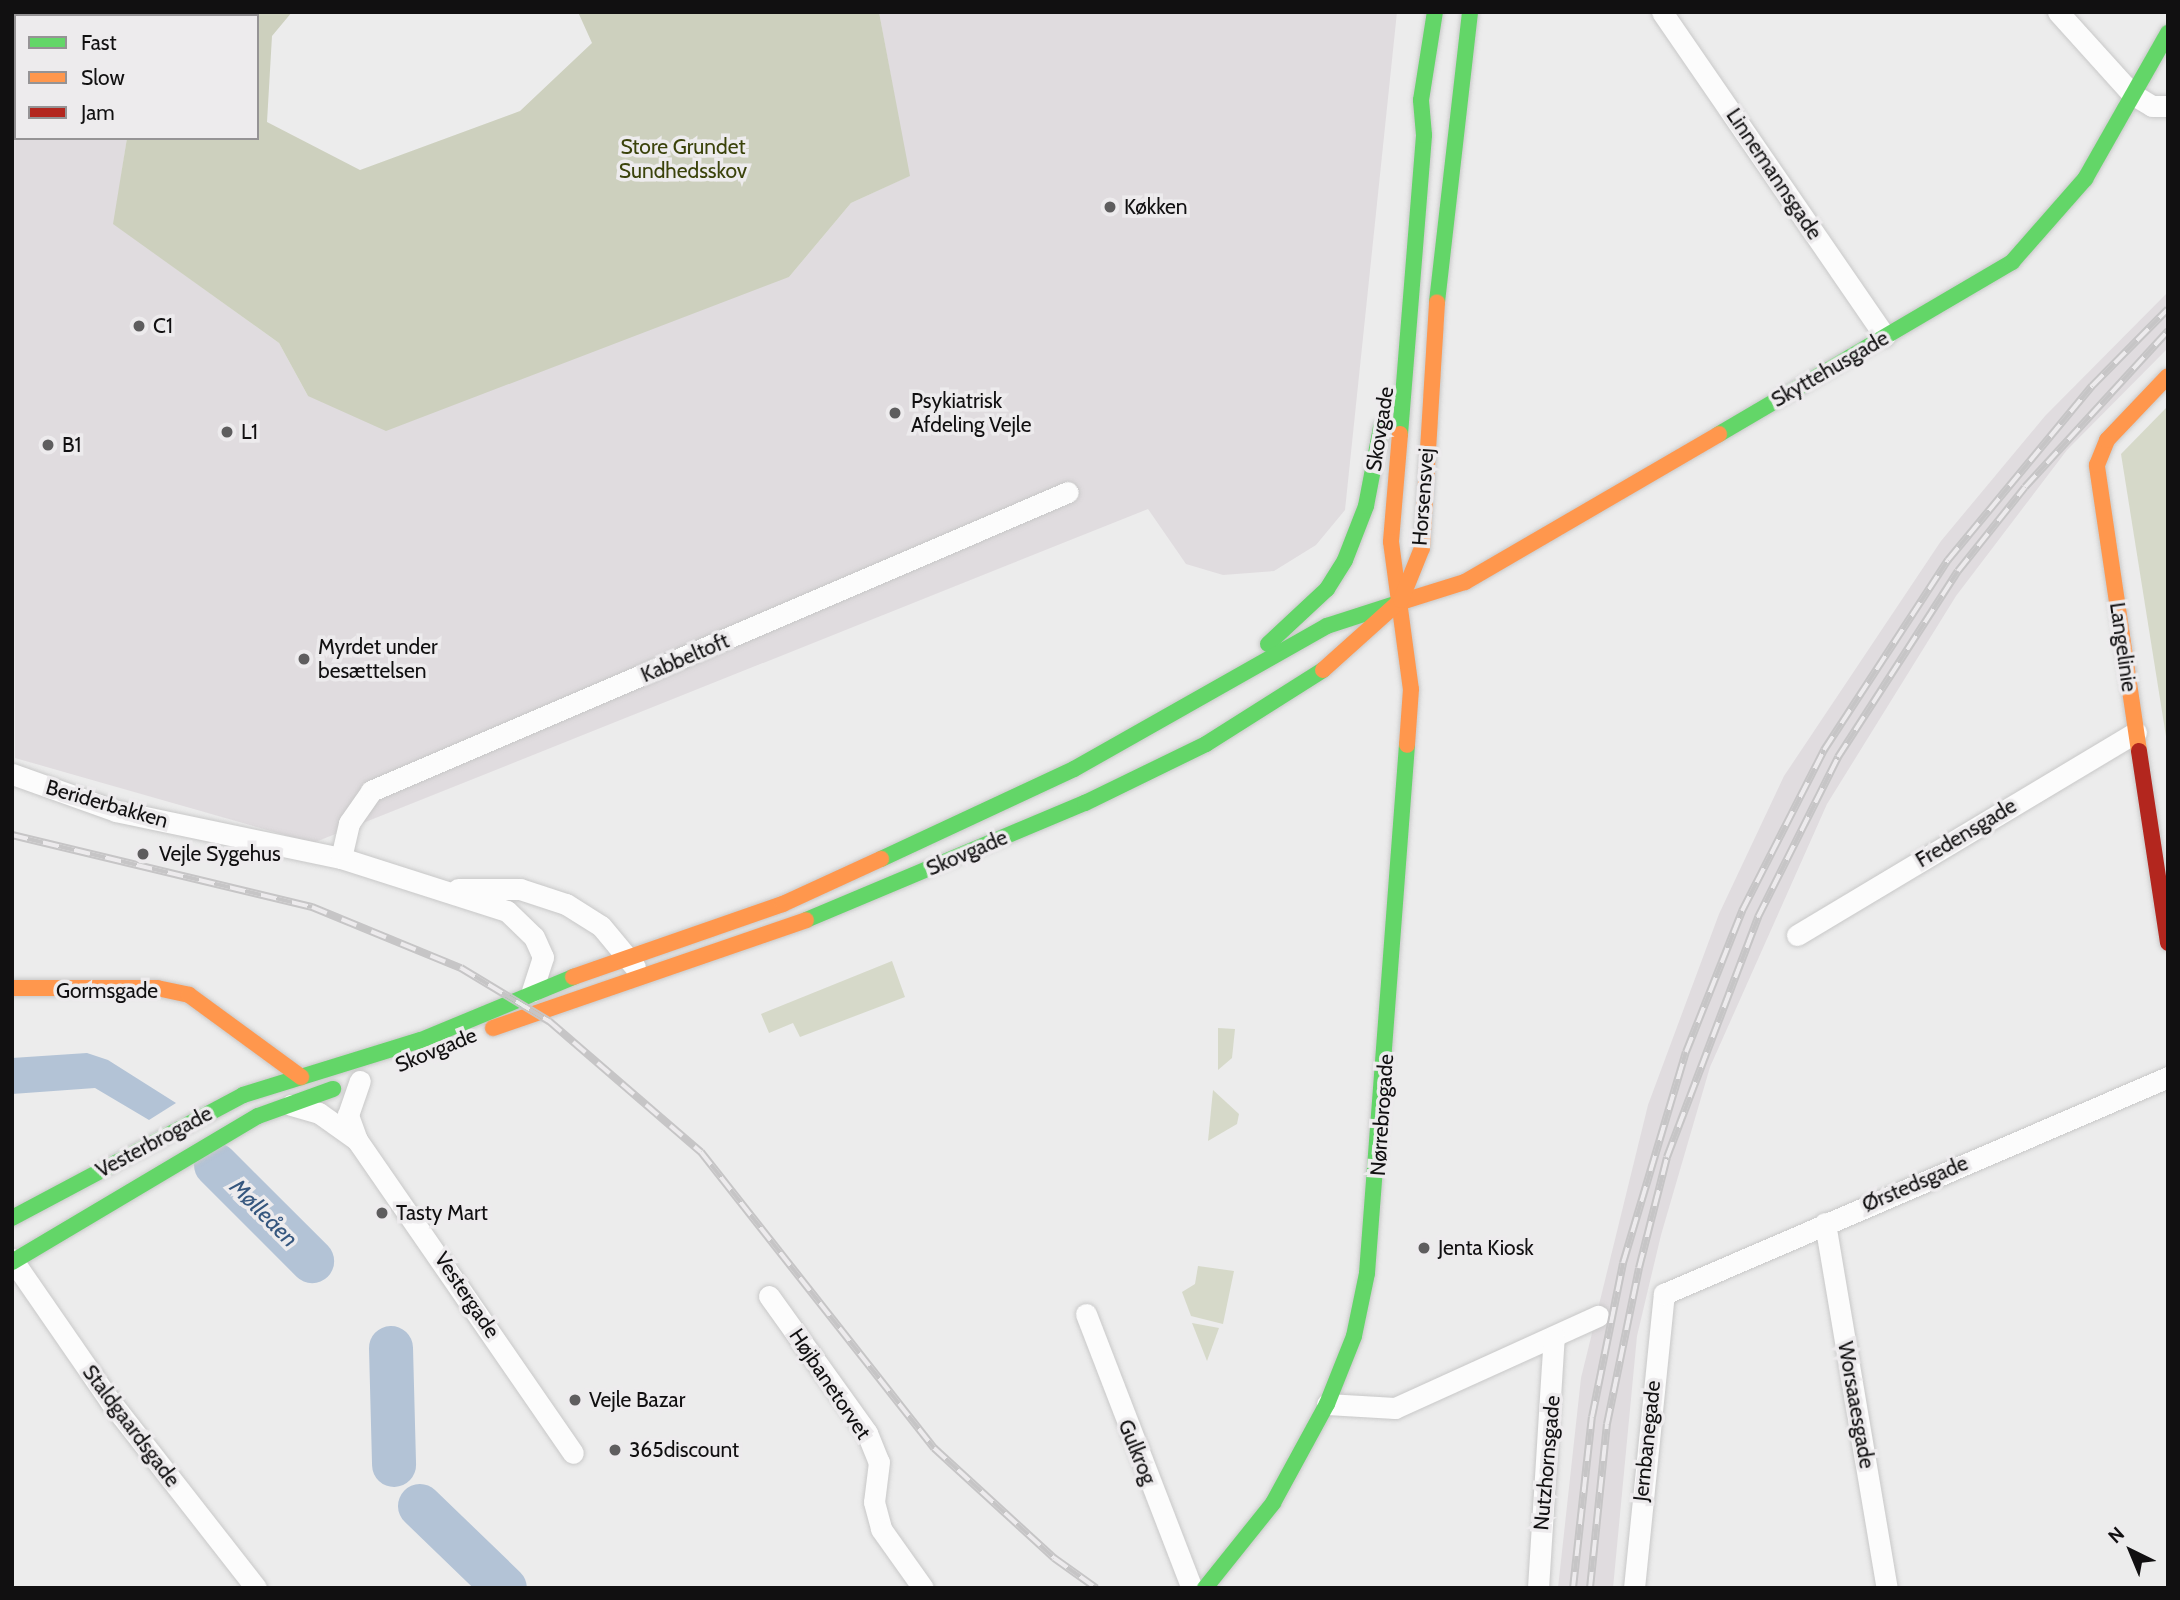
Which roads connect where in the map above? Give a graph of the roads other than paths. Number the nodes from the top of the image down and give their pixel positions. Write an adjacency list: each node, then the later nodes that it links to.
1 (1435, 12): 7 (main road, Horsensvej)
2 (1470, 12): 12 (main road, Horsensvej)
3 (1662, 12): 9 (street, Linnemannsgade)
4 (2058, 12): 6 (street)
5 (2168, 33): 6 (main road, Skyttehusgade)
6 (2132, 94): 8 (street); 9 (main road, Skyttehusgade)
7 (1421, 100): 12 (main road, Horsensvej); 13 (main road, Skovgade)
8 (2168, 106)
9 (1885, 336): 12 (main road, Skyttehusgade)
10 (2168, 376): 14 (main road, Langelinie)
11 (1068, 492): 16 (street, Kabbeltoft)
12 (1401, 600): 13 (main road, Skovgade); 21 (main road, Skovgade); 37 (main road, Nørrebrogade)
13 (1204, 695): 20 (main road, Skovgade)
14 (2136, 732): 18 (street, Fredensgade); 19 (main road, Langelinie)
15 (12, 774): 16 (street, Beriderbakken)
16 (341, 858): 17 (street, Beriderbakken)
17 (448, 890): 20 (street, Beriderbakken); 23 (street, Beriderbakken)
18 (1797, 935)
19 (2168, 943)
20 (631, 957): 21 (street, Beriderbakken); 23 (main road, Skovgade)
21 (640, 978): 26 (main road, Skovgade)
22 (12, 988): 24 (main road, Gormsgade)
23 (533, 991): 24 (main road, Skovgade)
24 (301, 1077): 29 (main road, Vesterbrogade)
25 (2168, 1077): 30 (street, Ørstedsgade)
26 (360, 1081): 27 (main road, Skovgade); 28 (street, Vestergade)
27 (286, 1104): 28 (street, Vestergade); 31 (main road, Vesterbrogade)
28 (357, 1140): 38 (street, Vestergade)
29 (12, 1218)
30 (1825, 1223): 32 (street, Ørstedsgade); 45 (street, Worsaaesgade)
31 (13, 1261): 39 (street, Staldgaardsgade)
32 (1664, 1294): 44 (street, Jernbanegade)
33 (769, 1296): 40 (street, Højbanetorvet)
34 (1086, 1314): 41 (street, Gulkrog)
35 (1598, 1316): 36 (street)
36 (1554, 1337): 37 (street); 43 (street, Nutzhornsgade)
37 (1327, 1404): 42 (main road, Nørrebrogade)
38 (573, 1452)
39 (256, 1588)
40 (923, 1588)
41 (1192, 1588)
42 (1205, 1588)
43 (1538, 1588)
44 (1633, 1588)
45 (1887, 1588)

